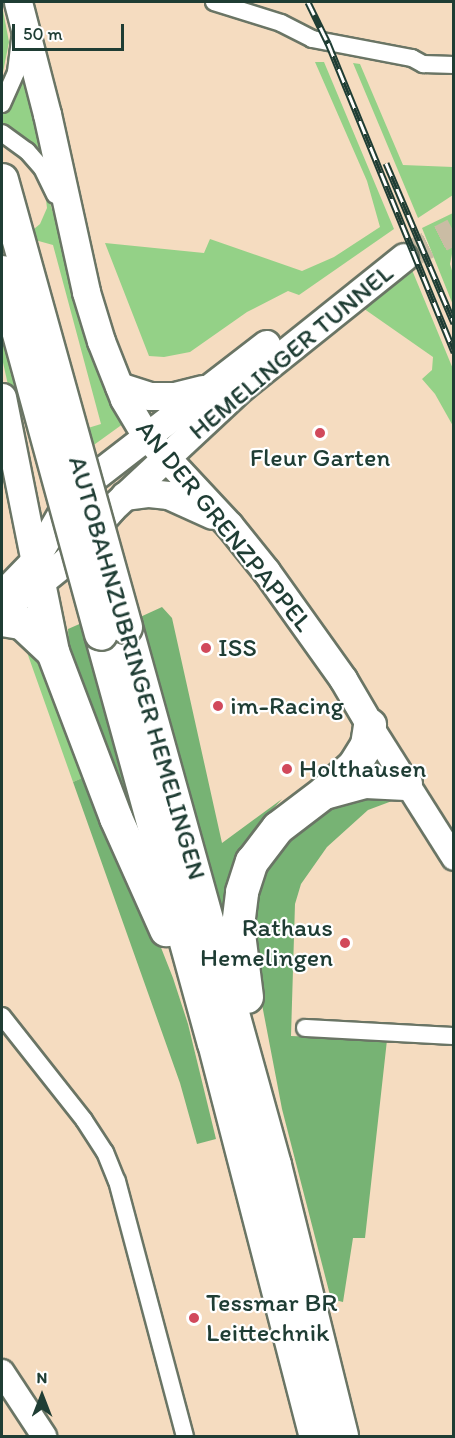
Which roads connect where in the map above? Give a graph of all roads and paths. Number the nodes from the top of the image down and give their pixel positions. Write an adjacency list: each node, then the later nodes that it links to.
1 (12, 2): 5 (street)
2 (18, 2): 8 (main road, AN DER GRENZPAPPEL)
3 (214, 2): 4 (street)
4 (453, 65)
5 (2, 104)
6 (2, 133): 8 (street, AN DER GRENZPAPPEL)
7 (2, 180): 21 (highway, AUTOBAHNZUBRINGER HEMELINGEN, bridge)
8 (72, 238): 10 (main road, AN DER GRENZPAPPEL)
9 (2, 272): 21 (highway, AUTOBAHNZUBRINGER HEMELINGEN, bridge)
10 (119, 386): 11 (main road); 13 (main road, AN DER GRENZPAPPEL)
11 (210, 387): 13 (main road, HEMELINGER TUNNEL); 14 (main road, HEMELINGER TUNNEL)
12 (2, 398): 17 (main road)
13 (146, 436): 14 (main road, AN DER GRENZPAPPEL); 17 (main road, HEMELINGER TUNNEL)
14 (167, 458): 15 (main road, HEMELINGER TUNNEL); 16 (main road, AN DER GRENZPAPPEL)
15 (124, 496): 16 (main road); 17 (main road, HEMELINGER TUNNEL)
16 (229, 525): 23 (main road, AN DER GRENZPAPPEL)
17 (37, 571): 18 (street); 19 (street); 22 (highway)
18 (2, 593)
19 (2, 613)
20 (2, 620): 22 (highway)
21 (113, 630): 30 (highway, AUTOBAHNZUBRINGER HEMELINGEN); 31 (highway, AUTOBAHNZUBRINGER HEMELINGEN)
22 (53, 652): 30 (highway)
23 (370, 725): 24 (street, AN DER GRENZPAPPEL); 25 (highway)
24 (406, 784): 25 (highway); 26 (street, AN DER GRENZPAPPEL)
25 (324, 794): 31 (highway)
26 (453, 858)
27 (2, 1016): 34 (street)
28 (305, 1028): 29 (street)
29 (453, 1036)
30 (214, 1043): 35 (highway, AUTOBAHNZUBRINGER HEMELINGEN)
31 (274, 1165): 36 (highway, AUTOBAHNZUBRINGER HEMELINGEN)
32 (2, 1372): 33 (street)
33 (44, 1437)
34 (185, 1437)
35 (316, 1437)
36 (342, 1437)

